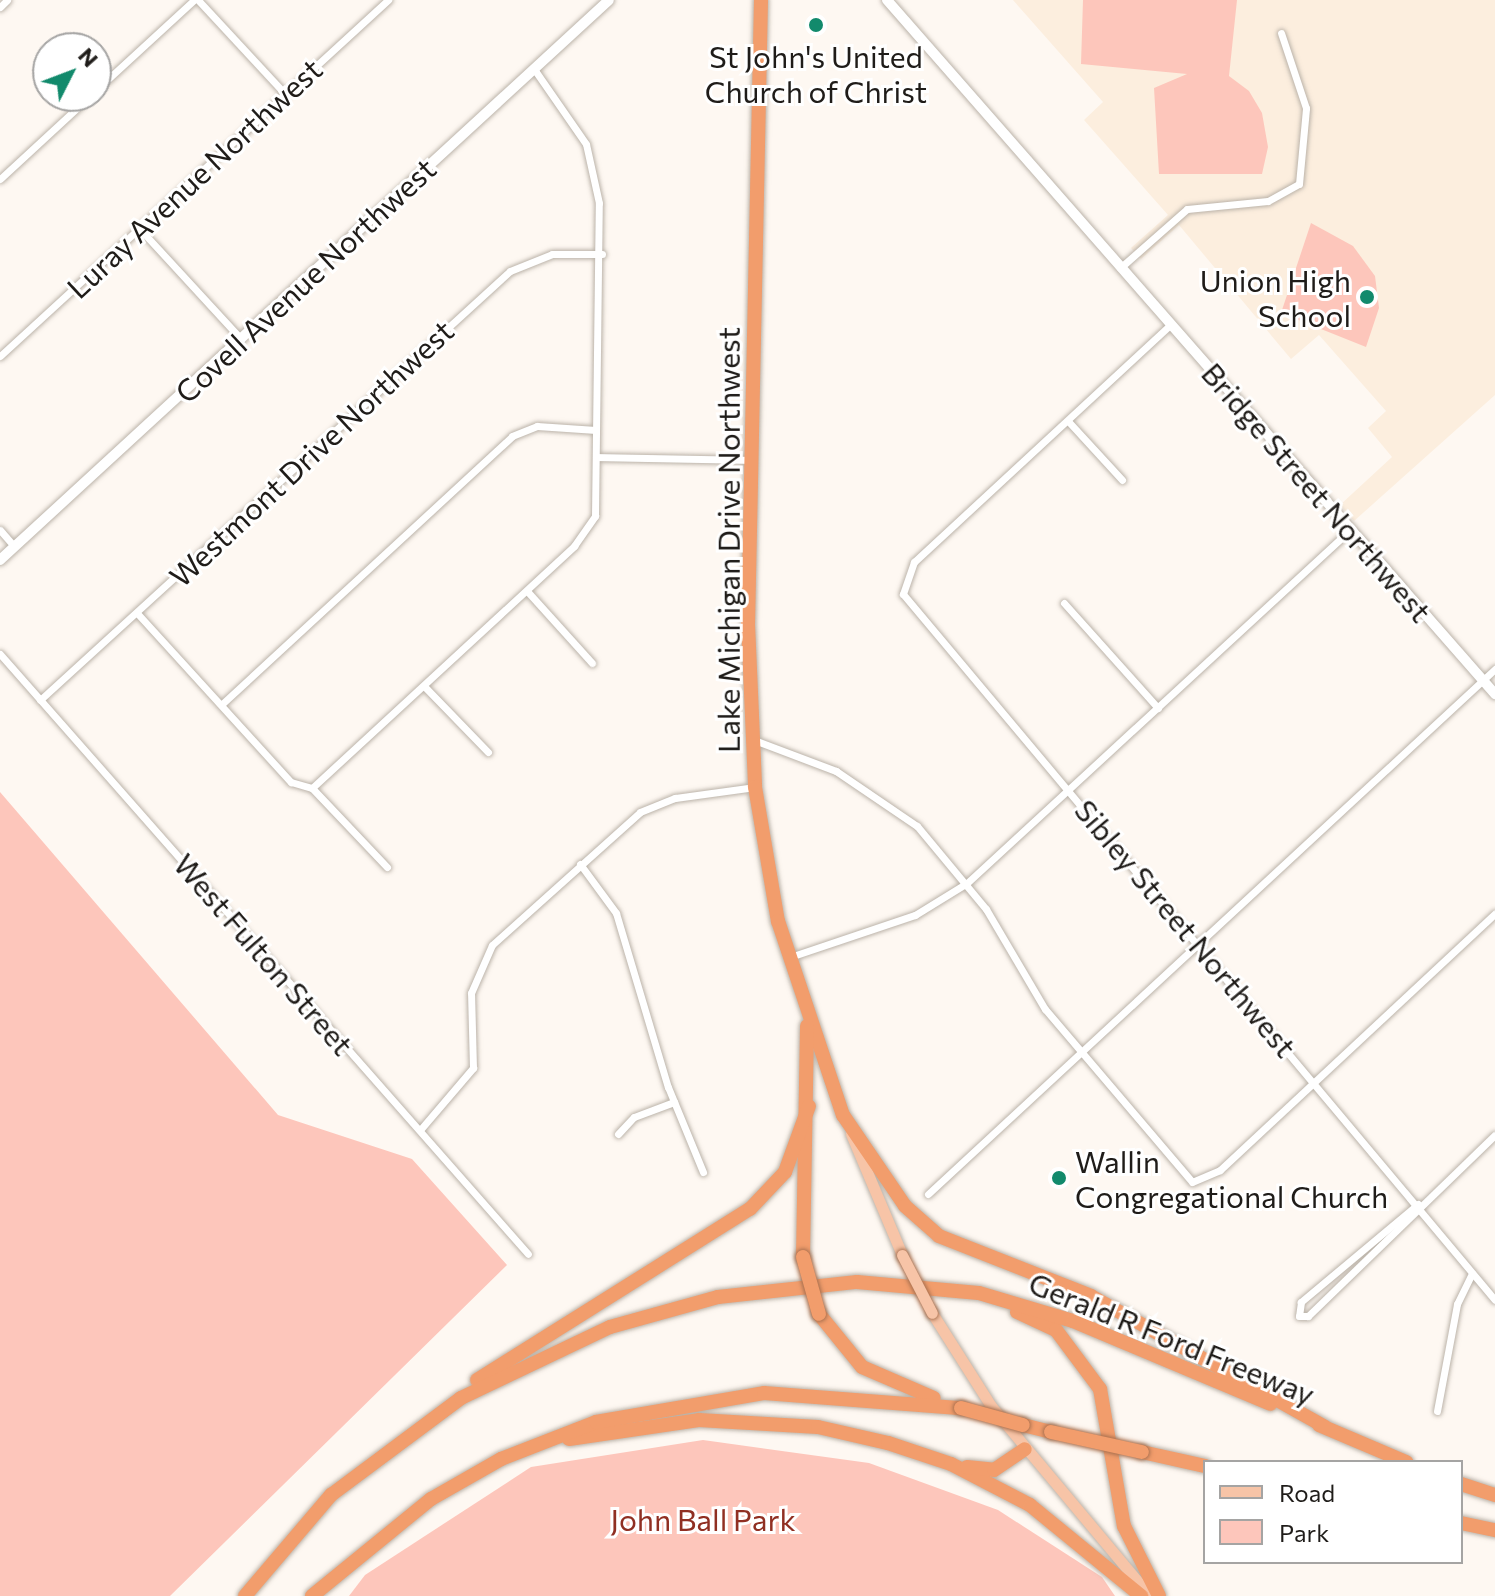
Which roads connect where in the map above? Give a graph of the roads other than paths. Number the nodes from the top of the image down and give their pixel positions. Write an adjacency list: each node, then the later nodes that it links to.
1 (7, 0): 7 (street)
2 (196, 0): 10 (street); 11 (street)
3 (388, 0): 11 (street, Luray Avenue Northwest)
4 (609, 0): 9 (main road, Covell Avenue Northwest)
5 (761, 0): 23 (highway, Lake Michigan Drive Northwest)
6 (887, 0): 16 (main road, Bridge Street Northwest)
7 (0, 7)
8 (1281, 33): 16 (street)
9 (534, 69): 15 (street); 18 (main road, Covell Avenue Northwest)
10 (112, 76)
11 (285, 94): 14 (street, Luray Avenue Northwest)
12 (73, 112): 13 (street)
13 (0, 179)
14 (139, 228): 18 (street); 19 (street, Luray Avenue Northwest)
15 (602, 254): 21 (street); 31 (street, Westmont Drive Northwest)
16 (1120, 268): 17 (main road, Bridge Street Northwest)
17 (1170, 325): 20 (street); 26 (main road, Bridge Street Northwest)
18 (241, 339): 27 (main road, Covell Avenue Northwest)
19 (0, 356)
20 (1068, 421): 24 (street); 45 (street, Sibley Street Northwest)
21 (596, 430): 22 (street); 39 (street)
22 (597, 457): 23 (street); 29 (street)
23 (751, 460): 41 (highway, Lake Michigan Drive Northwest)
24 (1122, 480)
25 (0, 530): 27 (street)
26 (1350, 530): 35 (main road, Bridge Street Northwest); 40 (street)
27 (14, 546): 28 (main road, Covell Avenue Northwest)
28 (0, 560)
29 (527, 591): 33 (street); 36 (street)
30 (1064, 603): 40 (street)
31 (137, 613): 38 (street, Westmont Drive Northwest); 39 (street)
32 (0, 654): 38 (street, West Fulton Street)
33 (592, 663)
34 (1495, 669): 35 (street)
35 (1481, 678): 37 (main road, Bridge Street Northwest); 50 (street)
36 (424, 686): 42 (street); 44 (street)
37 (1495, 694)
38 (40, 700): 58 (street, West Fulton Street)
39 (222, 704): 44 (street)
40 (1158, 708): 45 (street)
41 (752, 740): 43 (highway, Lake Michigan Drive Northwest); 48 (street)
42 (488, 752)
43 (755, 787): 46 (street); 51 (highway, Lake Michigan Drive Northwest)
44 (312, 788): 47 (street)
45 (1069, 790): 48 (street); 50 (street, Sibley Street Northwest)
46 (580, 864): 55 (street); 58 (street)
47 (387, 867)
48 (967, 883): 51 (street); 53 (street)
49 (1495, 914): 54 (street)
50 (1199, 938): 53 (street); 54 (street, Sibley Street Northwest)
51 (788, 958): 52 (highway, Lake Michigan Drive Northwest)
52 (808, 1018): 56 (highway); 57 (highway, Lake Michigan Drive Northwest)
53 (1078, 1049): 54 (street); 62 (street)
54 (1316, 1081): 63 (street, Sibley Street Northwest)
55 (674, 1102): 59 (street); 61 (street)
56 (809, 1106): 68 (highway, bridge); 71 (highway)
57 (843, 1115): 70 (highway); 73 (main road, Lake Michigan Drive Northwest, bridge)
58 (420, 1130): 64 (street, West Fulton Street)
59 (618, 1134)
60 (1495, 1135): 63 (street)
61 (703, 1172)
62 (928, 1194)
63 (1418, 1204): 63 (street); 65 (street, Sibley Street Northwest)
64 (528, 1254)
65 (1472, 1273): 67 (street, Sibley Street Northwest); 69 (street)
66 (945, 1288): 70 (highway, Gerald R Ford Freeway); 71 (highway, Gerald R Ford Freeway); 85 (highway)
67 (1495, 1300)
68 (958, 1408): 72 (highway); 76 (highway, bridge)
69 (1437, 1411)
70 (1325, 1427): 74 (highway, Gerald R Ford Freeway)
71 (406, 1434): 81 (highway, Gerald R Ford Freeway)
72 (529, 1447): 75 (highway); 82 (highway)
73 (1025, 1449): 75 (highway); 84 (main road, Lake Michigan Drive Northwest)
74 (1401, 1460)
75 (951, 1464): 83 (highway)
76 (1203, 1466)
77 (1463, 1485): 78 (highway)
78 (1495, 1495)
79 (1463, 1523): 80 (highway)
80 (1495, 1530)
81 (245, 1596)
82 (312, 1596)
83 (1141, 1596)
84 (1150, 1596)
85 (1159, 1596)

